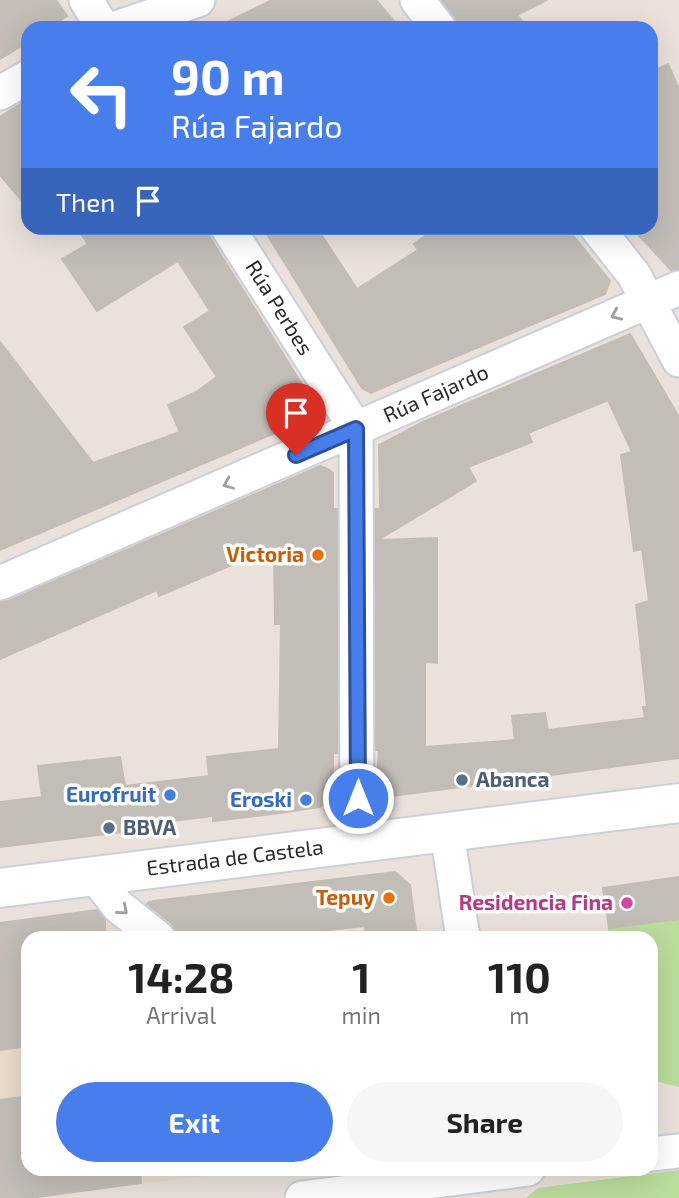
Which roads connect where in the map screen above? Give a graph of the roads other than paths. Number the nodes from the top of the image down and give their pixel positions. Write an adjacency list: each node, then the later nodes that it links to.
1 (86, 0): 4 (street)
2 (198, 0): 5 (street)
3 (417, 0): 6 (street)
4 (99, 21)
5 (136, 21)
6 (434, 21)
7 (21, 80): 8 (street)
8 (0, 93)
9 (232, 235): 13 (street, Rúa Perbes)
10 (603, 235): 11 (street)
11 (664, 295): 12 (street); 13 (street, Rúa Fajardo, one-way to 13)
12 (679, 360)
13 (356, 429): 14 (street, Rúa Fajardo, one-way to 14); 17 (street)
14 (0, 583)
15 (679, 803): 16 (main road, Estrada de Castela)
16 (447, 832): 17 (main road, Estrada de Castela); 21 (street)
17 (357, 843): 18 (main road, Estrada de Castela)
18 (94, 876): 19 (main road, Estrada de Castela); 20 (street, one-way to 20)
19 (0, 888)
20 (149, 931)
21 (462, 931)
22 (679, 1151): 23 (street)
23 (658, 1153)
24 (495, 1177): 25 (street)
25 (350, 1186): 26 (street)
26 (302, 1198)

